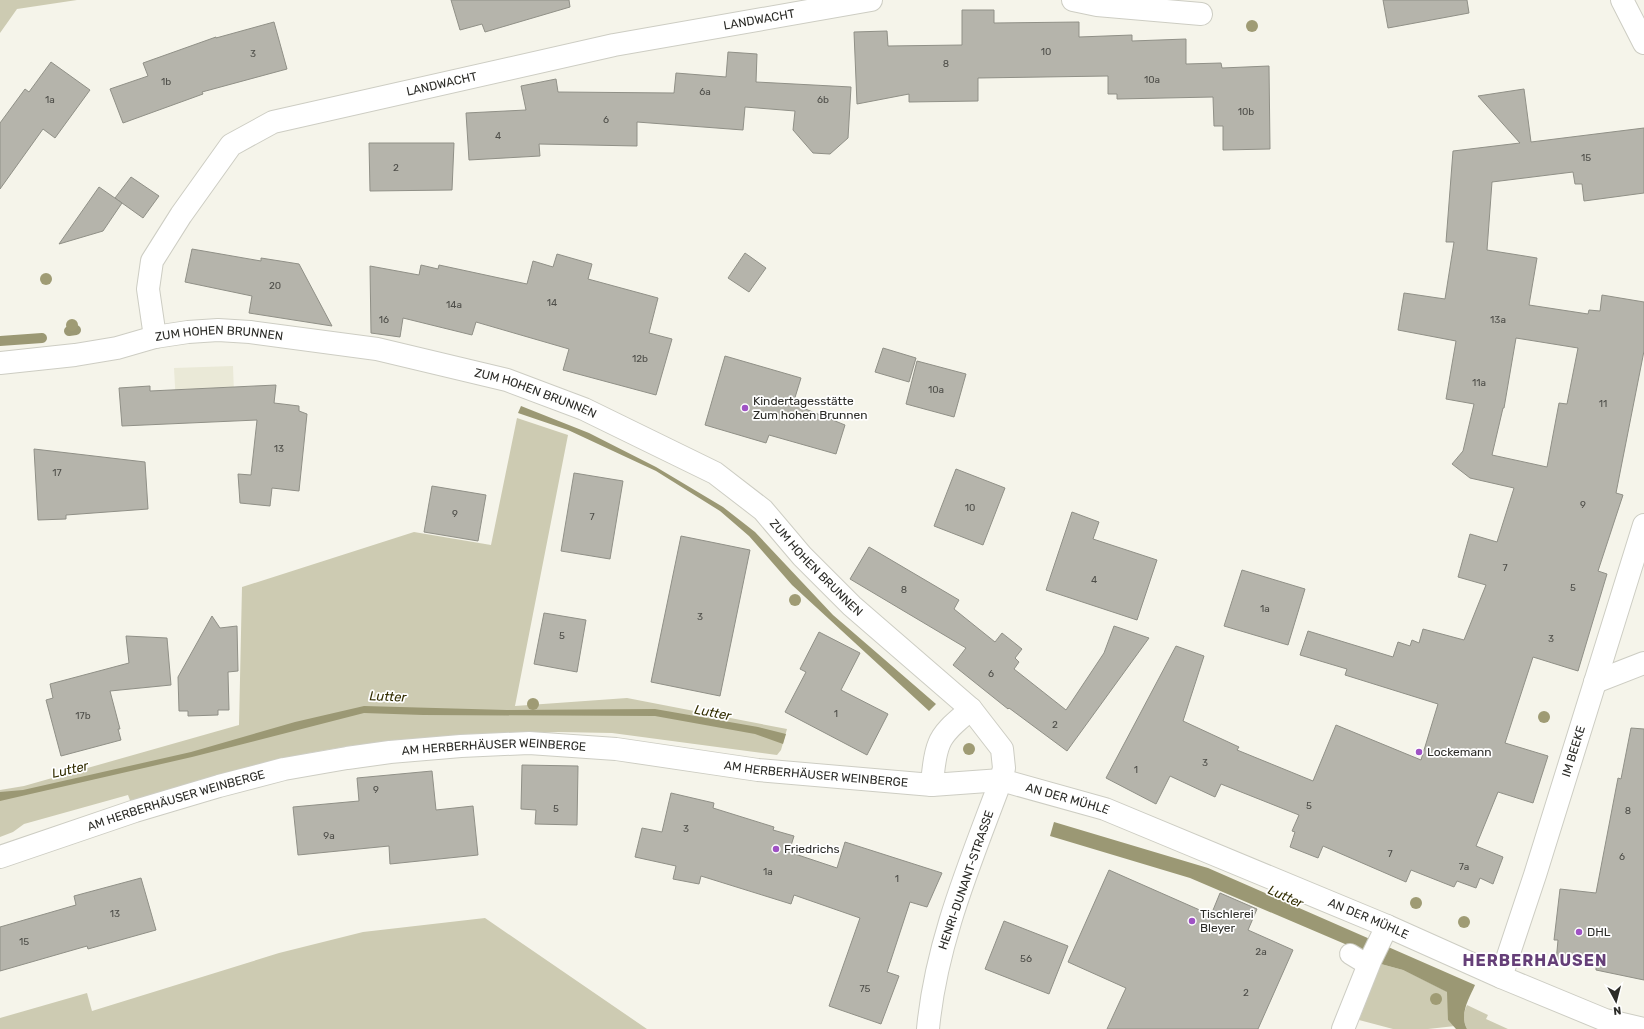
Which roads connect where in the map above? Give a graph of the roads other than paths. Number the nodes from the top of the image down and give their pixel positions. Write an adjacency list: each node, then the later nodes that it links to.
1 (871, 0): 6 (street, LANDWACHT)
2 (1072, 0): 4 (street)
3 (1622, 0): 5 (street)
4 (1201, 14)
5 (1644, 43)
6 (155, 337): 7 (street, ZUM HOHEN BRUNNEN); 11 (street, ZUM HOHEN BRUNNEN)
7 (0, 363)
8 (1644, 525): 10 (street, IM BEEKE)
9 (1644, 663): 10 (street)
10 (1595, 682): 17 (street, IM BEEKE)
11 (971, 709): 12 (street, ZUM HOHEN BRUNNEN); 13 (street)
12 (1001, 780): 13 (street, AM HERBERHÄUSER WEINBERGE); 15 (street, AN DER MÜHLE); 18 (street, HENRI-DUNANT-STRASSE)
13 (932, 785): 14 (street, AM HERBERHÄUSER WEINBERGE)
14 (0, 857)
15 (1376, 948): 16 (lane); 17 (street, AN DER MÜHLE); 19 (street)
16 (1350, 954)
17 (1501, 977): 20 (street, AN DER MÜHLE)
18 (928, 1029)
19 (1344, 1029)
20 (1644, 1029)

